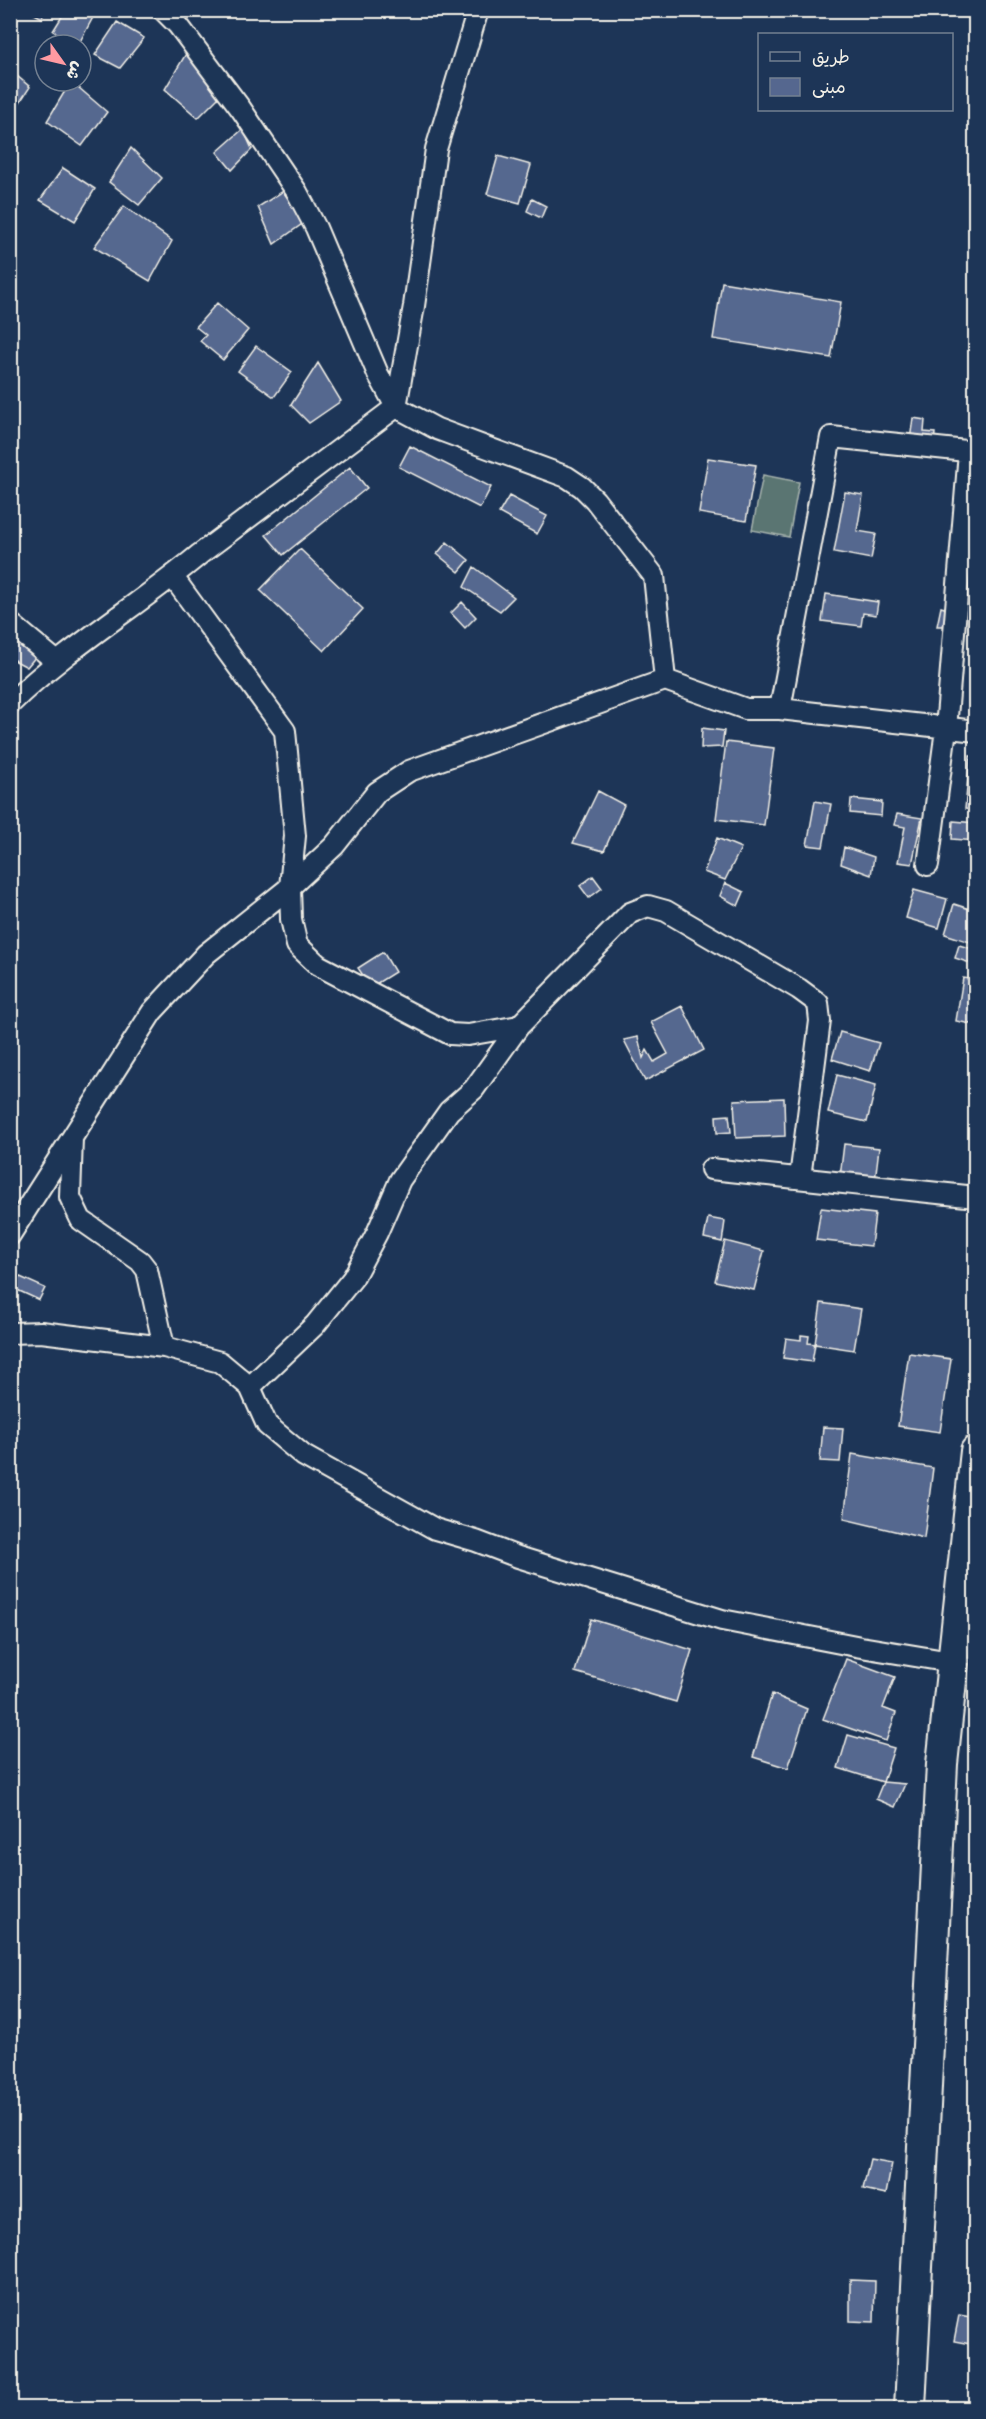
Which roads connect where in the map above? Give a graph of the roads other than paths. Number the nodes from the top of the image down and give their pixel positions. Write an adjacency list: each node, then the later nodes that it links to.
1 (163, 10): 3 (street)
2 (478, 10): 3 (street)
3 (396, 407): 5 (street); 8 (street)
4 (972, 452): 10 (street); 11 (street)
5 (173, 577): 7 (street); 14 (street)
6 (10, 623): 7 (street)
7 (57, 662): 9 (street)
8 (665, 680): 10 (street); 14 (street)
9 (10, 704)
10 (780, 709): 11 (street)
11 (946, 729): 12 (street); 13 (street)
12 (975, 731)
13 (928, 865)
14 (290, 887): 15 (street); 16 (street)
15 (519, 1026): 18 (street); 23 (street)
16 (72, 1138): 20 (street); 22 (street)
17 (711, 1169): 18 (street)
18 (800, 1178): 19 (street)
19 (975, 1197)
20 (10, 1235)
21 (10, 1334): 22 (street)
22 (164, 1347): 23 (street)
23 (250, 1387): 25 (street)
24 (975, 1451): 25 (main road)
25 (951, 1662): 26 (main road)
26 (910, 2409)

